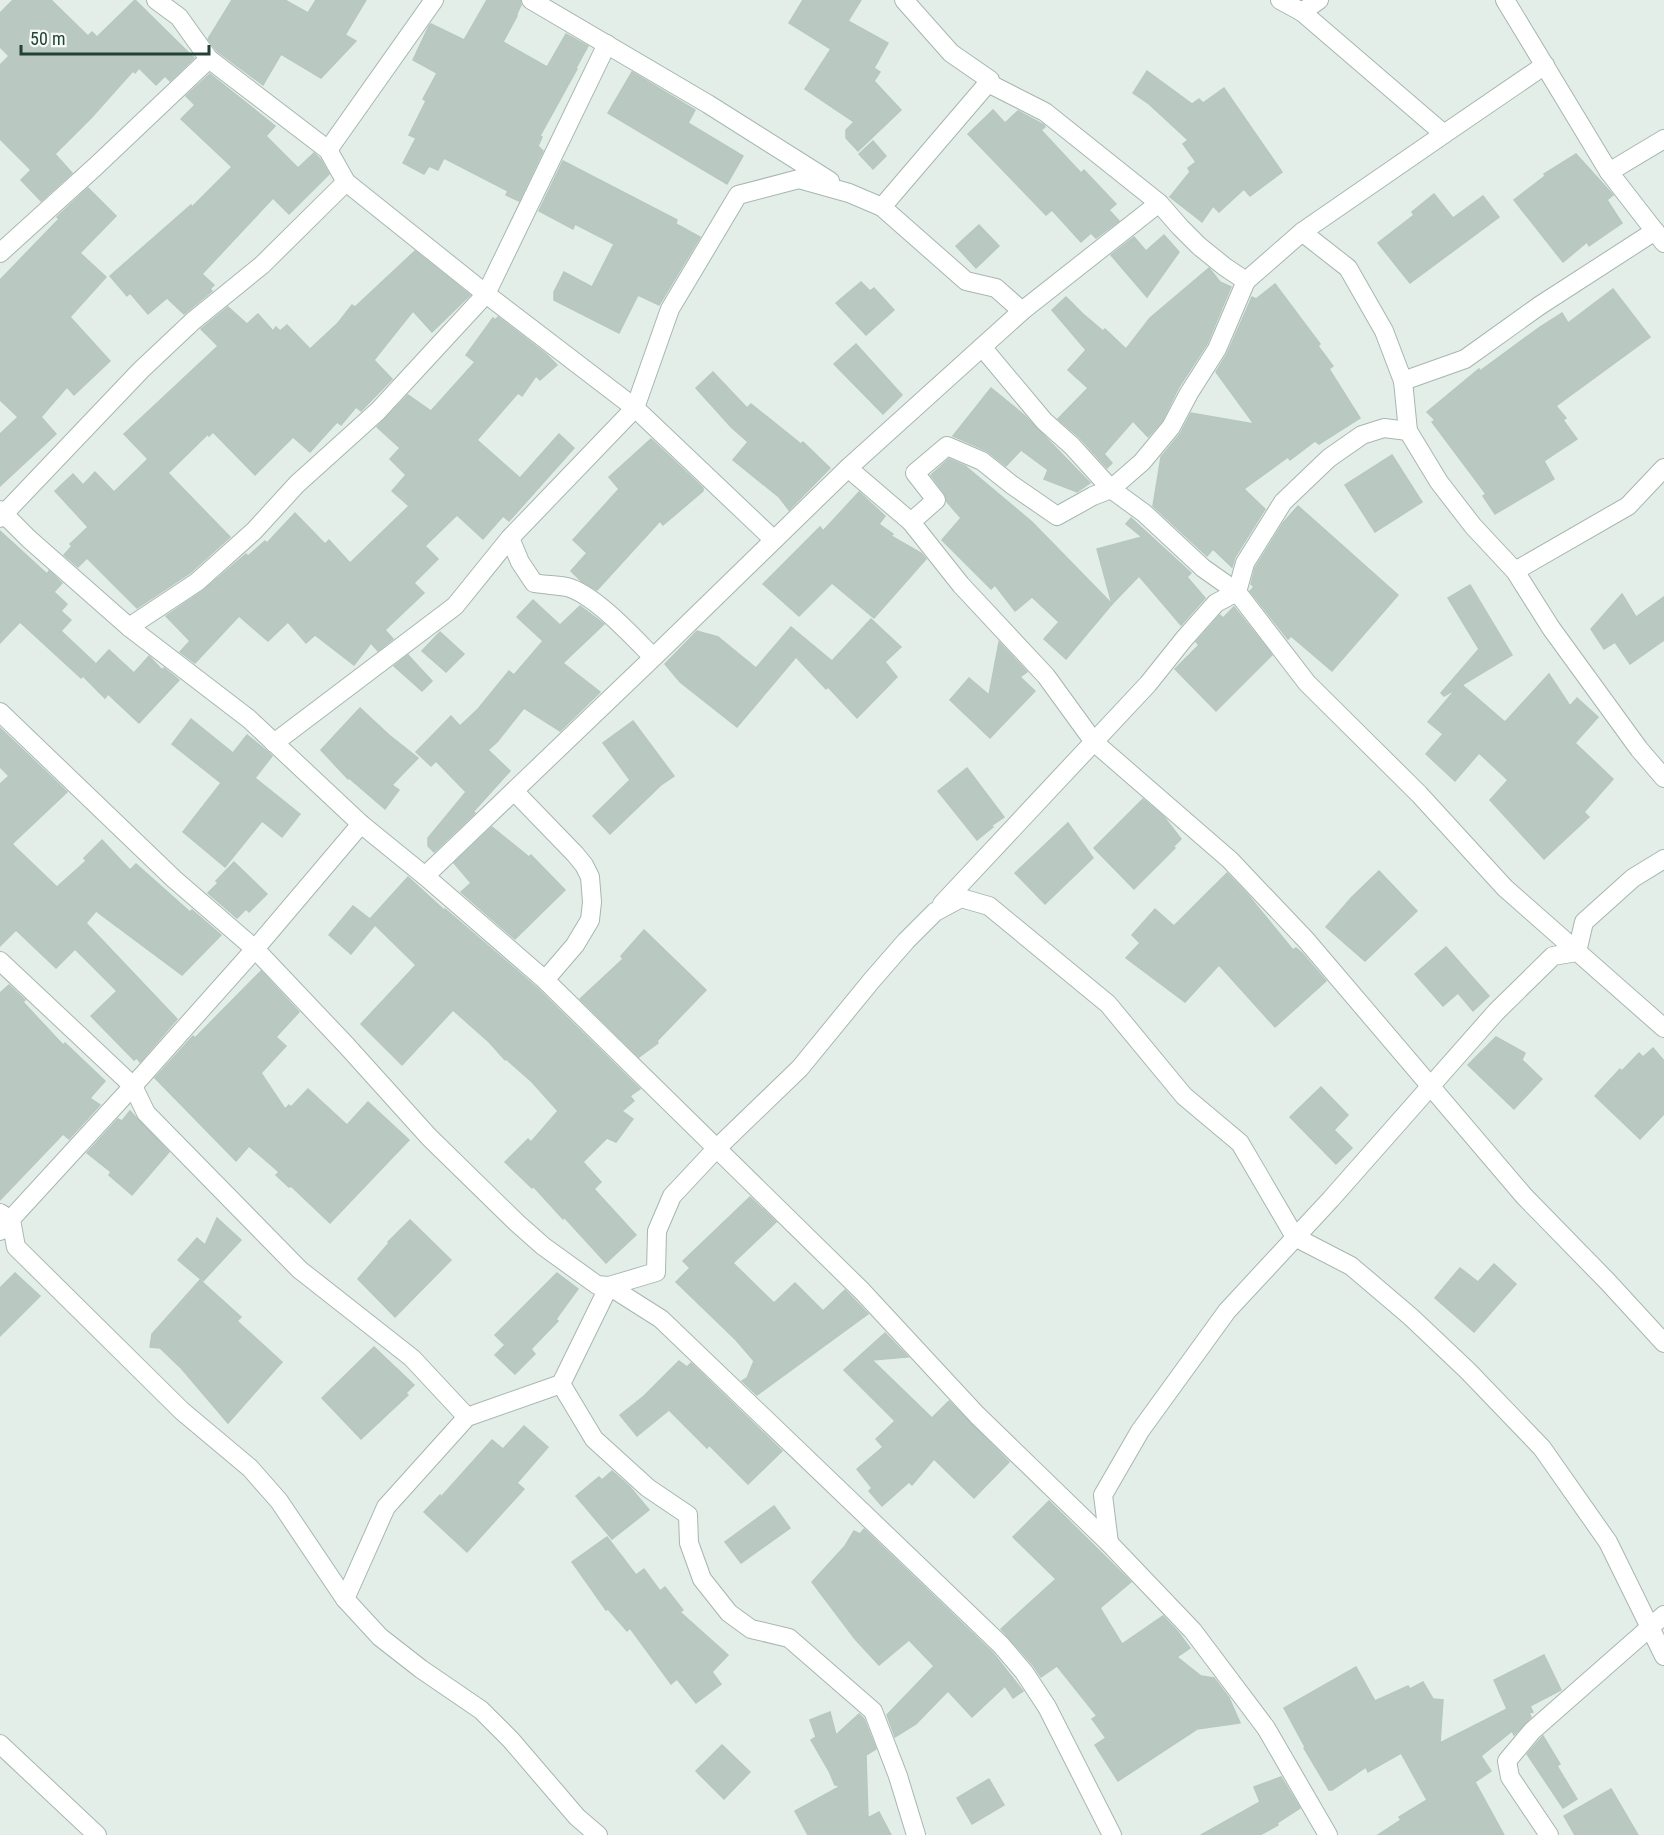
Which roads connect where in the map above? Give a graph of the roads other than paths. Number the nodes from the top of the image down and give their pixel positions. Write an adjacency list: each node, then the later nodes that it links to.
1 (156, 0): 10 (street)
2 (186, 0): 10 (street)
3 (434, 0): 17 (street)
4 (531, 0): 11 (street)
5 (904, 0): 14 (street)
6 (1280, 0): 9 (street)
7 (1319, 0): 9 (street)
8 (1505, 0): 13 (street)
9 (1302, 12): 15 (street)
10 (179, 17): 12 (street)
11 (607, 44): 20 (street); 27 (street)
12 (209, 59): 17 (street); 25 (street)
13 (1545, 65): 15 (street); 18 (street)
14 (988, 83): 21 (street); 22 (street)
15 (1444, 134): 23 (street)
16 (1664, 139): 18 (street)
17 (328, 150): 19 (street)
18 (1609, 172): 24 (street)
19 (346, 182): 27 (street); 36 (street)
20 (849, 193): 22 (street); 31 (street)
21 (1159, 203): 26 (street); 28 (street)
22 (882, 207): 28 (street)
23 (1302, 232): 26 (street); 30 (street)
24 (1659, 237): 30 (street)
25 (0, 253)
26 (1246, 281): 35 (street)
27 (486, 294): 31 (street); 42 (street)
28 (1022, 310): 29 (street)
29 (982, 347): 33 (street); 35 (street)
30 (1403, 381): 32 (street)
31 (635, 408): 38 (street); 39 (street)
32 (1408, 431): 40 (street); 41 (street)
33 (848, 468): 37 (street); 39 (street)
34 (1664, 468): 40 (street)
35 (1111, 489): 37 (street); 41 (street)
36 (2, 514): 42 (street)
37 (911, 522): 45 (street)
38 (510, 538): 43 (street); 46 (street)
39 (774, 540): 43 (street)
40 (1515, 571): 47 (street)
41 (1237, 592): 45 (street); 54 (street)
42 (129, 627): 46 (street)
43 (653, 657): 48 (street)
44 (0, 712): 53 (street)
45 (1094, 742): 52 (street); 59 (street)
46 (274, 743): 49 (street)
47 (1664, 778)
48 (514, 791): 51 (street); 56 (street)
49 (361, 824): 51 (street); 53 (street)
50 (1664, 859): 54 (street)
51 (425, 876): 56 (street)
52 (935, 912): 60 (street); 62 (street)
53 (255, 949): 58 (street); 63 (street)
54 (1577, 952): 57 (street); 59 (street)
55 (0, 961): 58 (street)
56 (545, 980): 60 (street)
57 (1664, 1028)
58 (133, 1086): 61 (street); 66 (street)
59 (1431, 1087): 62 (street); 64 (street)
60 (717, 1149): 63 (street); 67 (street)
61 (4, 1221): 68 (street)
62 (1296, 1237): 67 (street); 70 (street)
63 (609, 1286): 65 (street); 76 (street)
64 (1664, 1343)
65 (561, 1384): 66 (street); 75 (street)
66 (467, 1417): 68 (street)
67 (1109, 1543): 77 (street)
68 (345, 1599): 74 (street)
69 (1664, 1615): 70 (street)
70 (1649, 1628): 71 (street); 78 (street)
71 (1664, 1656)
72 (0, 1744): 73 (street)
73 (97, 1835)
74 (598, 1835)
75 (916, 1835)
76 (1112, 1835)
77 (1328, 1835)
78 (1549, 1835)

